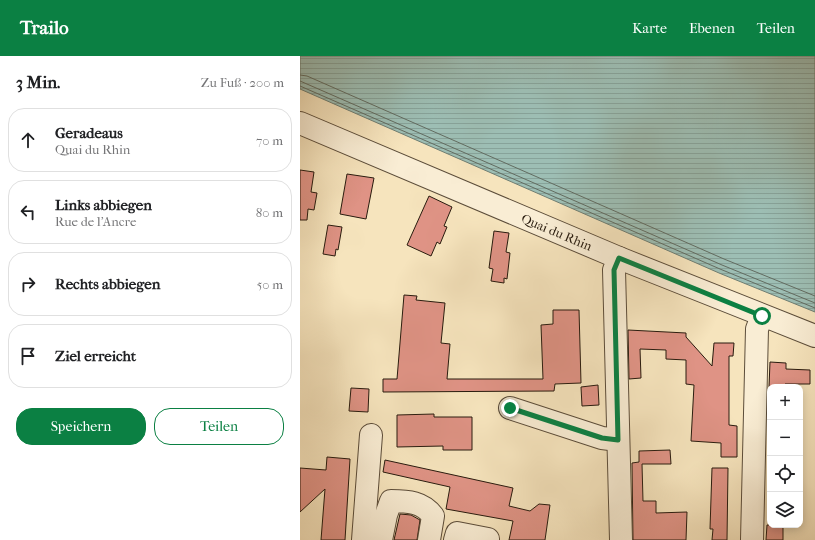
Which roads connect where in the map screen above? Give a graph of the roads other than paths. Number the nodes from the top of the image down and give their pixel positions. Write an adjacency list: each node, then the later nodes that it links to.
1 (300, 123): 2 (street, Quai du Rhin)
2 (619, 258): 3 (street, Quai du Rhin); 7 (street)
3 (762, 316): 4 (street, Quai du Rhin); 14 (street)
4 (815, 336)
5 (510, 408): 7 (street)
6 (371, 434): 9 (street)
7 (618, 440): 13 (street)
8 (488, 539): 12 (street)
9 (363, 540)
10 (381, 540): 11 (street)
11 (429, 540)
12 (456, 540)
13 (620, 540)
14 (752, 540)

